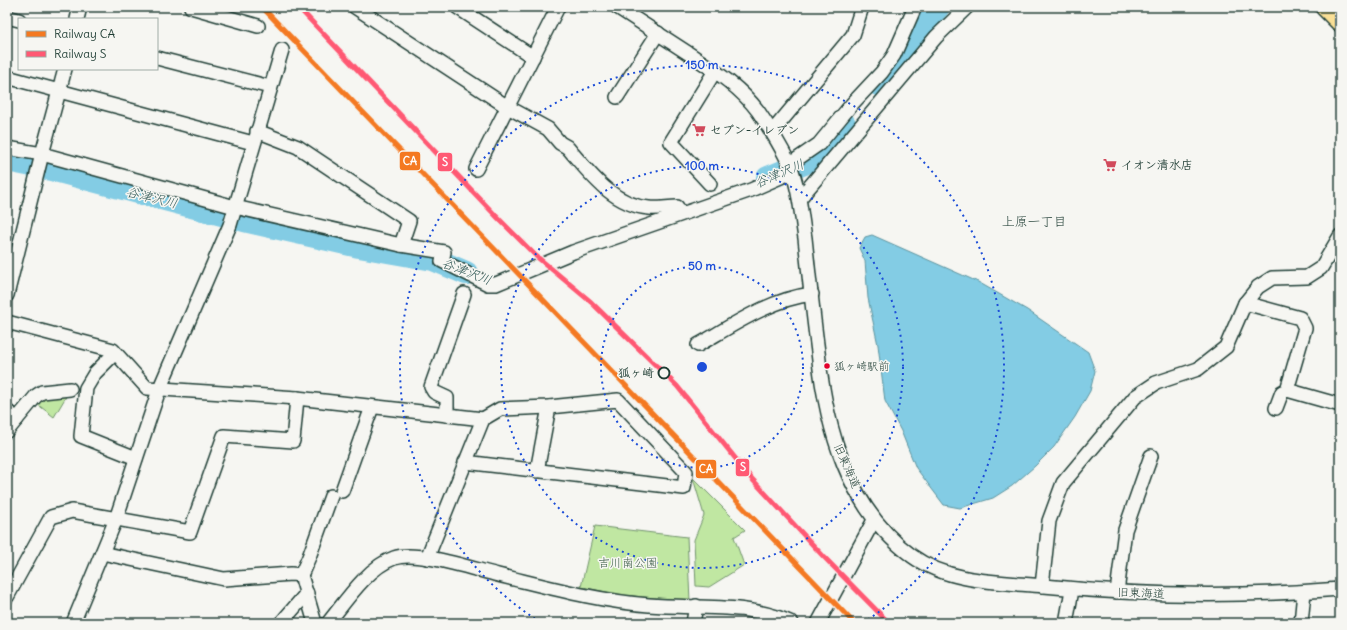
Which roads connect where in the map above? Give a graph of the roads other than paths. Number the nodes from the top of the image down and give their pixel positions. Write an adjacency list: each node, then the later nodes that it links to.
1 (80, 7): 12 (street)
2 (190, 7): 15 (street)
3 (355, 7): 26 (street)
4 (457, 7): 18 (street)
5 (558, 7): 18 (street)
6 (617, 7): 16 (street, 旧東海道)
7 (862, 7): 27 (street)
8 (915, 7): 31 (street)
9 (967, 7): 34 (street)
10 (1324, 7): 14 (main road)
11 (7, 17): 13 (street)
12 (77, 18)
13 (18, 20)
14 (1340, 23)
15 (258, 26)
16 (658, 33): 21 (street, 旧東海道); 25 (street)
17 (282, 50): 23 (street)
18 (533, 57): 26 (street)
19 (158, 58): 23 (street)
20 (65, 70): 24 (street)
21 (715, 71): 27 (street, 旧東海道); 33 (street)
22 (7, 77): 24 (street)
23 (270, 87): 28 (street)
24 (60, 91): 28 (street); 30 (street)
25 (617, 97)
26 (506, 106): 32 (street); 36 (street)
27 (772, 132): 31 (street, 旧東海道)
28 (255, 137): 35 (street); 38 (street)
29 (7, 148): 30 (street)
30 (42, 154): 35 (street); 39 (street)
31 (791, 168): 34 (street, 旧東海道); 36 (street)
32 (476, 169)
33 (710, 184)
34 (800, 198): 41 (street, 旧東海道)
35 (235, 207): 38 (street); 48 (street)
36 (680, 214): 38 (street)
37 (1340, 236): 43 (street)
38 (401, 245)
39 (9, 278): 42 (street)
40 (464, 294): 56 (street)
41 (812, 294): 45 (street); 64 (street, 旧東海道)
42 (7, 295)
43 (1245, 303): 49 (street); 68 (street)
44 (7, 322): 46 (street)
45 (698, 344)
46 (115, 353): 48 (street); 60 (street)
47 (70, 388): 55 (street)
48 (159, 390): 50 (street); 60 (street)
49 (1287, 390): 51 (street); 54 (street)
50 (297, 398): 52 (street); 63 (street)
51 (1340, 405)
52 (372, 407): 56 (street); 67 (street)
53 (548, 407): 57 (street); 62 (street); 62 (street)
54 (1276, 408)
55 (12, 415): 58 (street)
56 (447, 415): 57 (street)
57 (483, 419): 61 (street)
58 (7, 431)
59 (1151, 456): 71 (street)
60 (136, 458): 63 (street)
61 (466, 462): 62 (street); 66 (street)
62 (537, 471)
63 (116, 519): 65 (street); 74 (street)
64 (874, 520): 68 (street, 旧東海道); 82 (street)
65 (102, 552): 67 (street); 76 (street)
66 (427, 558): 75 (street); 79 (street)
67 (301, 575): 73 (street)
68 (1042, 586): 70 (street, 旧東海道)
69 (1340, 589): 72 (street, 旧東海道)
70 (1072, 590): 71 (street, 旧東海道); 83 (street)
71 (1117, 592): 72 (street, 旧東海道)
72 (1304, 592): 84 (street)
73 (306, 593): 77 (street); 78 (street)
74 (7, 597)
75 (696, 606): 80 (street); 81 (street)
76 (73, 623)
77 (281, 623)
78 (315, 623)
79 (328, 623)
80 (693, 623)
81 (792, 623)
82 (818, 623)
83 (1066, 623)
84 (1301, 623)

